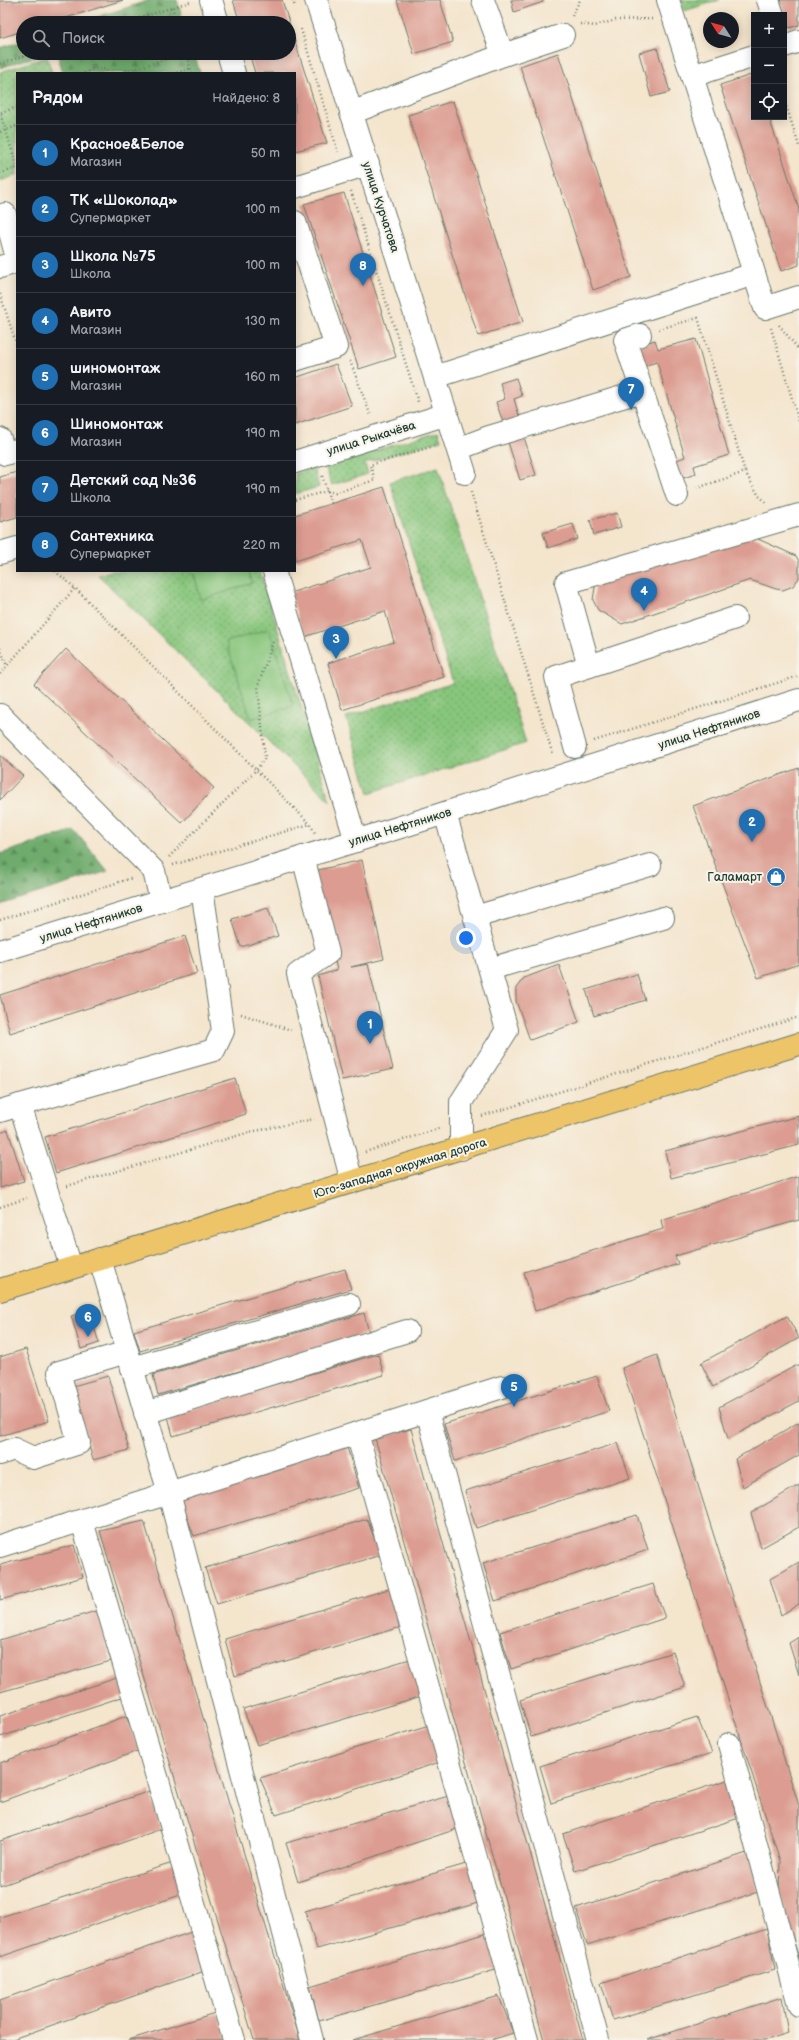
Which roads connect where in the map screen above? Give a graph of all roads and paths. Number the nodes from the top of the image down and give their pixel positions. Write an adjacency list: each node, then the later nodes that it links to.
1 (196, 0): 8 (path)
2 (211, 0): 13 (street)
3 (293, 0): 10 (path)
4 (316, 0): 38 (street, улица Курчатова)
5 (483, 0): 19 (street)
6 (668, 0): 15 (street)
7 (768, 0): 9 (street)
8 (172, 7): 11 (path); 12 (path)
9 (772, 12)
10 (297, 15)
11 (145, 16)
12 (175, 16)
13 (216, 16)
14 (299, 22): 46 (path)
15 (676, 29): 16 (path); 35 (street)
16 (563, 35): 19 (street)
17 (799, 41): 18 (street)
18 (787, 45)
19 (503, 55): 38 (street)
20 (751, 57): 35 (street)
21 (16, 59): 26 (path)
22 (90, 60): 28 (path)
23 (163, 60): 31 (path)
24 (188, 60): 27 (path)
25 (230, 60): 34 (street)
26 (0, 64)
27 (191, 68): 32 (path); 33 (path)
28 (92, 69): 29 (path); 30 (path)
29 (86, 72)
30 (109, 72)
31 (125, 72)
32 (180, 72)
33 (192, 72)
34 (234, 72)
35 (692, 76): 54 (street)
36 (16, 107): 40 (path)
37 (787, 108): 42 (path)
38 (352, 113): 44 (street, улица Курчатова)
39 (16, 126): 40 (path)
40 (6, 130): 41 (path); 43 (path)
41 (0, 132)
42 (799, 146)
43 (16, 164)
44 (368, 164): 46 (street); 63 (street, улица Курчатова)
45 (16, 167): 47 (path)
46 (344, 171): 48 (street); 65 (path)
47 (0, 173)
48 (296, 187)
49 (4, 214): 51 (street)
50 (296, 225): 60 (street)
51 (16, 255)
52 (16, 262): 53 (street)
53 (0, 267)
54 (754, 274): 57 (street); 63 (street)
55 (0, 294): 59 (path)
56 (799, 297): 57 (street)
57 (765, 308): 61 (path); 68 (path)
58 (640, 335): 64 (street); 75 (path)
59 (16, 343)
60 (336, 347): 62 (street); 67 (path)
61 (799, 350)
62 (296, 360)
63 (435, 377): 66 (street, улица Курчатова)
64 (642, 391): 70 (street); 77 (street)
65 (420, 408)
66 (447, 414): 70 (street, улица Курчатова); 72 (street, улица Рыкачёва)
67 (373, 422)
68 (799, 422)
69 (0, 439): 71 (street)
70 (456, 444): 74 (street, улица Курчатова); 76 (path)
71 (16, 450)
72 (316, 455): 73 (street, улица Рыкачёва); 76 (path)
73 (296, 462)
74 (465, 472): 96 (path)
75 (745, 472): 77 (path); 80 (path)
76 (327, 491): 78 (path); 79 (path)
77 (677, 495)
78 (296, 500)
79 (332, 504)
80 (768, 504)
81 (799, 515): 91 (street)
82 (16, 548): 83 (street)
83 (0, 553)
84 (56, 572): 86 (path)
85 (274, 572): 87 (street)
86 (75, 588): 90 (path); 97 (path)
87 (285, 607): 97 (path); 100 (street)
88 (735, 618): 91 (street)
89 (0, 648): 90 (path)
90 (7, 666): 92 (path)
91 (589, 666): 95 (street)
92 (0, 674)
93 (799, 700): 98 (street, улица Нефтяников)
94 (0, 715): 103 (street)
95 (575, 747)
96 (553, 755)
97 (256, 770): 99 (path); 103 (path)
98 (445, 813): 100 (street, улица Нефтяников); 106 (street)
99 (316, 835)
100 (356, 841): 101 (street, улица Нефтяников)
101 (303, 857): 104 (street, улица Нефтяников); 113 (street)
102 (650, 865): 106 (street)
103 (154, 871): 105 (street)
104 (202, 888): 105 (street, улица Нефтяников); 110 (street)
105 (161, 901): 108 (street, улица Нефтяников)
106 (475, 917): 109 (street)
107 (663, 918): 109 (street)
108 (0, 951)
109 (490, 969): 116 (street)
110 (221, 1008): 113 (path); 114 (street)
111 (799, 1017): 116 (path)
112 (799, 1044): 117 (highway, Юго-западная окружная дорога)
113 (316, 1045): 115 (street)
114 (10, 1108): 120 (street)
115 (335, 1115): 118 (street); 120 (path)
116 (461, 1122): 117 (street); 118 (path)
117 (461, 1149): 119 (highway, Юго-западная окружная дорога)
118 (346, 1158): 119 (street)
119 (352, 1182): 122 (highway, Юго-западная окружная дорога)
120 (47, 1192): 121 (path); 123 (street)
121 (0, 1207)
122 (100, 1259): 123 (highway, Юго-западная окружная дорога); 127 (street)
123 (71, 1267): 124 (highway, Юго-западная окружная дорога)
124 (0, 1290)
125 (349, 1304): 127 (street)
126 (407, 1331): 130 (street)
127 (129, 1360): 130 (street); 132 (street)
128 (502, 1387): 129 (street)
129 (427, 1411): 131 (street); 141 (street)
130 (145, 1413): 133 (street)
131 (357, 1433): 133 (street); 140 (street)
132 (0, 1454)
133 (169, 1493): 134 (street); 139 (street)
134 (82, 1521): 135 (street); 138 (street)
135 (0, 1546)
136 (729, 1744): 137 (street)
137 (799, 2005)
138 (234, 2040)
139 (312, 2040)
140 (527, 2040)
141 (598, 2040)

